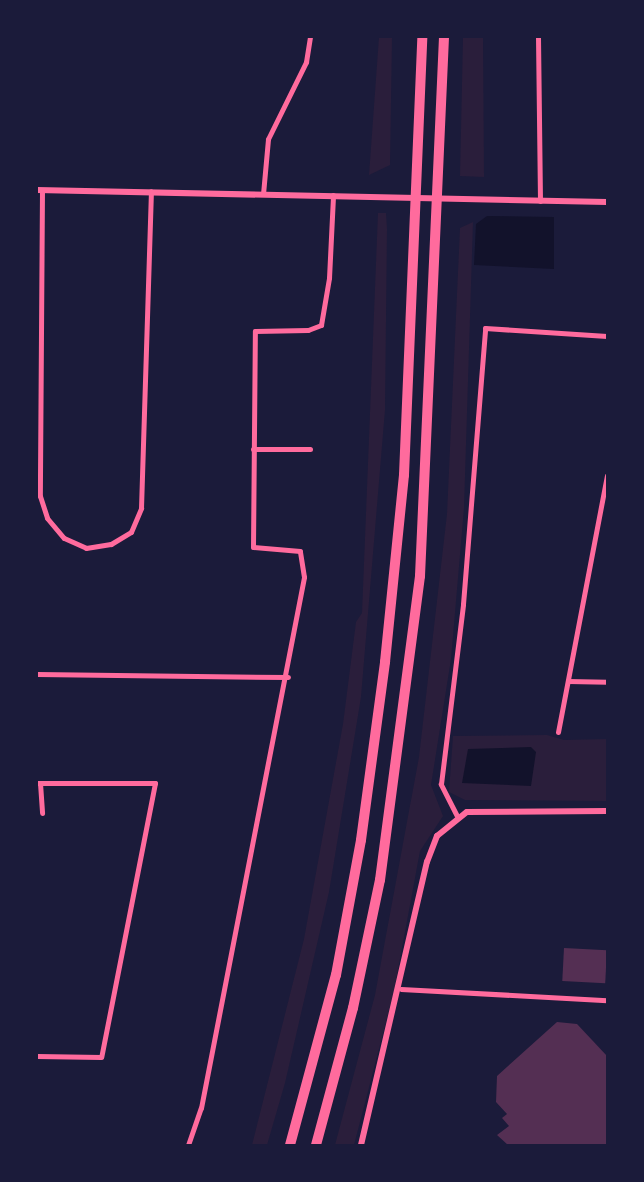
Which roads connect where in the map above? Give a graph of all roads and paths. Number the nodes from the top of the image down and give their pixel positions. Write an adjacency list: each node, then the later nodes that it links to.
1 (310, 37): 7 (street)
2 (422, 37): 28 (highway)
3 (444, 37): 29 (highway)
4 (538, 37): 9 (street)
5 (39, 190): 6 (street); 6 (street)
6 (150, 191): 7 (street)
7 (263, 194): 8 (street)
8 (333, 195): 9 (street); 12 (street)
9 (540, 201): 10 (street)
10 (607, 202)
11 (607, 336): 23 (street)
12 (253, 449): 13 (street); 16 (street)
13 (310, 449)
14 (607, 476): 17 (street)
15 (37, 674): 16 (street)
16 (288, 677): 27 (street)
17 (568, 681): 18 (street); 19 (street)
18 (607, 682)
19 (558, 732)
20 (38, 783): 22 (street); 26 (street)
21 (607, 811): 23 (street)
22 (42, 813)
23 (457, 816): 24 (street)
24 (401, 989): 25 (street); 30 (street)
25 (607, 1000)
26 (37, 1056)
27 (188, 1145)
28 (290, 1145)
29 (316, 1145)
30 (361, 1145)

